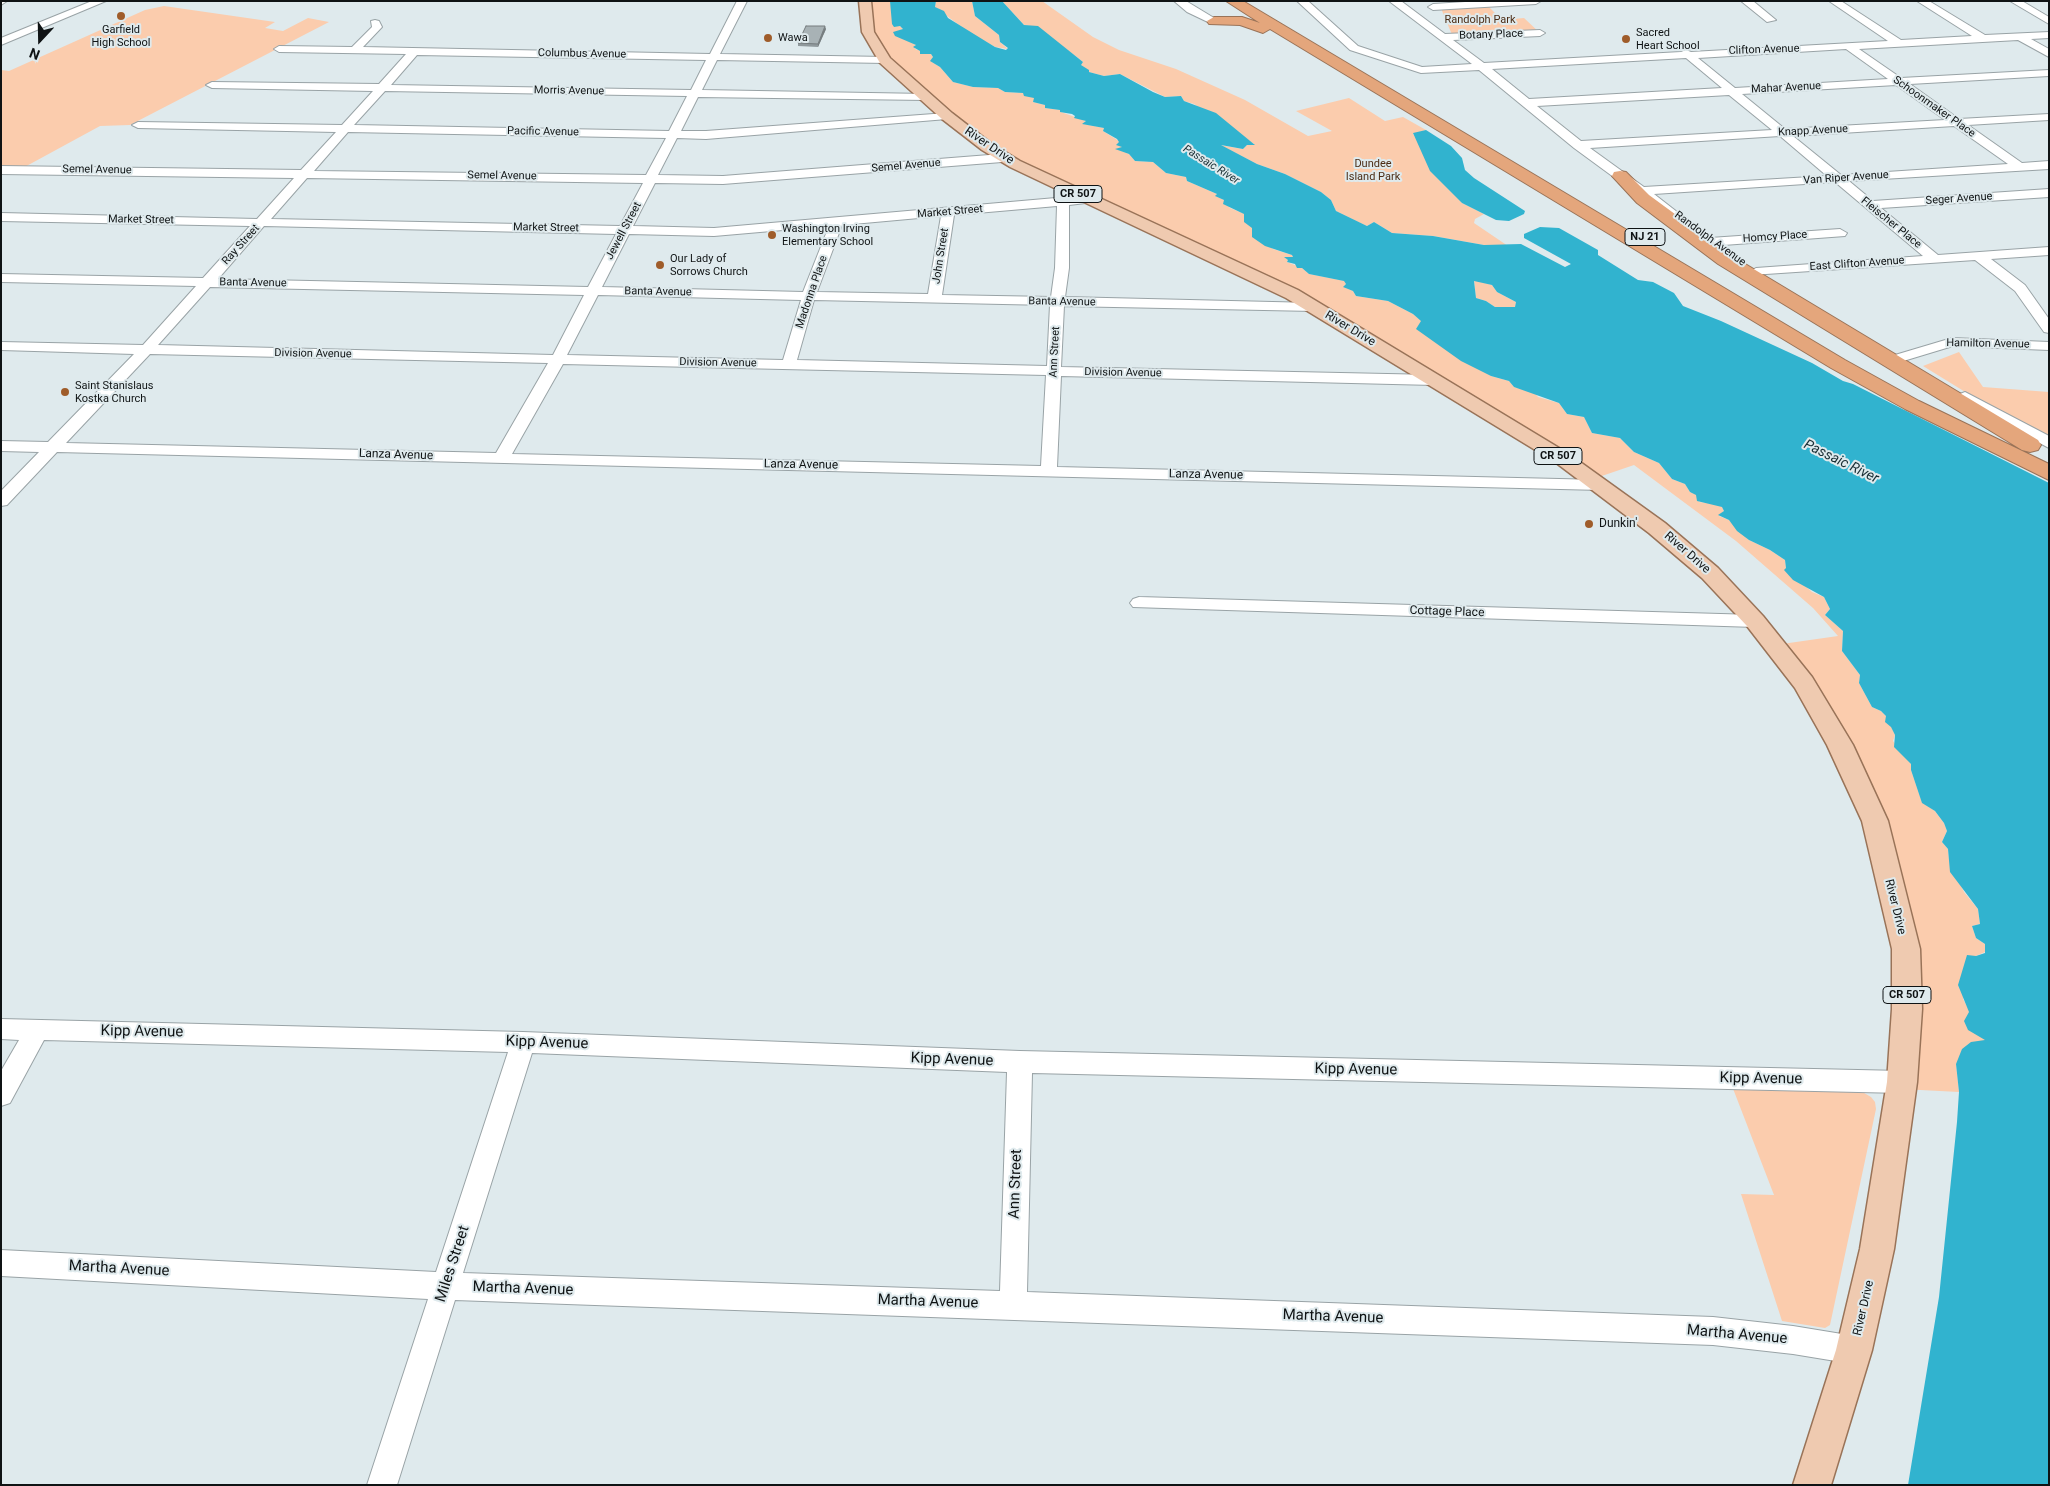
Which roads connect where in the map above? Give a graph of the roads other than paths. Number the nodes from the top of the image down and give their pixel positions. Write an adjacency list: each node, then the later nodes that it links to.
1 (101, 1): 24 (street)
2 (742, 1): 32 (street, Jewell Street)
3 (865, 1): 33 (main road, River Drive / CR 507)
4 (1180, 1): 17 (street)
5 (1233, 1): 64 (highway, NJ 21)
6 (1247, 1): 97 (highway, NJ 21)
7 (1302, 1): 34 (street, Clifton Avenue)
8 (1394, 1): 22 (street, Randolph Avenue)
9 (1536, 1): 14 (street)
10 (1746, 1): 15 (street)
11 (1834, 1): 25 (street)
12 (1922, 1): 23 (street)
13 (2015, 1): 16 (street)
14 (1434, 11): 22 (street)
15 (1771, 20)
16 (2049, 21)
17 (1214, 22): 64 (highway)
18 (375, 23): 28 (street)
19 (1540, 33): 22 (street, Botany Place)
20 (2049, 35): 21 (street, Clifton Avenue)
21 (2020, 36): 23 (street, Clifton Avenue); 31 (street)
22 (1442, 37): 34 (street, Randolph Avenue)
23 (1982, 38): 25 (street, Clifton Avenue)
24 (1, 42)
25 (1898, 43): 26 (street, Clifton Avenue)
26 (1848, 46): 30 (street, Clifton Avenue); 36 (street, Schoonmaker Place)
27 (279, 49): 28 (street, Columbus Avenue)
28 (355, 50): 29 (street, Columbus Avenue)
29 (415, 52): 32 (street, Columbus Avenue); 38 (street, Ray Street)
30 (1686, 53): 34 (street, Clifton Avenue); 39 (street, Fleischer Place)
31 (2049, 54)
32 (715, 56): 33 (street, Columbus Avenue); 40 (street, Jewell Street)
33 (886, 60): 41 (main road, River Drive / CR 507)
34 (1480, 65): 42 (street, Randolph Avenue)
35 (2049, 74): 36 (street, Mahar Avenue)
36 (1899, 82): 39 (street, Mahar Avenue); 45 (street, Schoonmaker Place)
37 (212, 85): 38 (street, Morris Avenue)
38 (382, 88): 40 (street, Morris Avenue); 47 (street, Ray Street)
39 (1732, 91): 42 (street, Mahar Avenue); 48 (street, Fleischer Place)
40 (696, 94): 41 (street, Morris Avenue); 49 (street, Jewell Street)
41 (926, 97): 43 (main road, River Drive / CR 507)
42 (1524, 103): 50 (street, Randolph Avenue)
43 (947, 116): 49 (street, Pacific Avenue); 51 (main road, River Drive / CR 507)
44 (2049, 117): 45 (street, Knapp Avenue)
45 (1956, 122): 48 (street, Knapp Avenue); 53 (street, Schoonmaker Place)
46 (138, 125): 47 (street, Pacific Avenue)
47 (347, 128): 49 (street, Pacific Avenue); 55 (street, Ray Street)
48 (1782, 133): 50 (street, Knapp Avenue); 57 (street, Fleischer Place)
49 (675, 134): 58 (street, Jewell Street)
50 (1578, 145): 56 (street, Randolph Avenue)
51 (1002, 158): 58 (street, Semel Avenue); 61 (main road, River Drive / CR 507)
52 (2049, 165): 53 (street, Van Riper Avenue)
53 (2020, 167): 57 (street, Van Riper Avenue)
54 (1, 170): 55 (street, Semel Avenue)
55 (307, 173): 58 (street, Semel Avenue); 68 (street, Ray Street)
56 (1620, 176): 59 (street, Randolph Avenue); 95 (highway)
57 (1836, 178): 59 (street, Van Riper Avenue); 63 (street, Fleischer Place)
58 (651, 179): 69 (street, Jewell Street)
59 (1643, 191): 71 (street, Randolph Avenue)
60 (2049, 193): 63 (street, Seger Avenue)
61 (1090, 199): 62 (street, Market Street); 82 (main road, River Drive / CR 507)
62 (1063, 202): 65 (street, Market Street); 81 (street, Ann Street)
63 (1869, 205): 74 (street, Fleischer Place)
64 (1584, 211): 99 (highway, NJ 21)
65 (948, 212): 67 (street, Market Street); 80 (street, John Street)
66 (1, 217): 68 (street, Market Street)
67 (837, 221): 69 (street, Market Street); 79 (street, Madonna Place)
68 (262, 222): 69 (street, Market Street); 77 (street, Ray Street)
69 (625, 230): 78 (street, Jewell Street)
70 (1840, 233): 71 (street, Homcy Place)
71 (1710, 242): 75 (street, Randolph Avenue)
72 (2049, 251): 73 (street, East Clifton Avenue)
73 (1978, 256): 74 (street, East Clifton Avenue); 83 (street)
74 (1935, 259): 75 (street, East Clifton Avenue)
75 (1756, 272): 87 (street, Randolph Avenue)
76 (1, 278): 77 (street, Banta Avenue)
77 (208, 282): 78 (street, Banta Avenue); 86 (street, Ray Street)
78 (593, 290): 79 (street, Banta Avenue); 88 (street, Jewell Street)
79 (809, 295): 80 (street, Banta Avenue); 89 (street, Madonna Place)
80 (934, 299): 81 (street, Banta Avenue)
81 (1057, 302): 82 (street, Banta Avenue); 90 (street, Ann Street)
82 (1314, 307): 91 (main road, River Drive / CR 507)
83 (2049, 329)
84 (1, 346): 86 (street, Division Avenue)
85 (2049, 346): 87 (street, Hamilton Avenue)
86 (146, 350): 88 (street, Division Avenue); 94 (street, Ray Street)
87 (1900, 358): 92 (street, Randolph Avenue)
88 (558, 359): 89 (street, Division Avenue); 96 (street, Jewell Street)
89 (789, 364): 90 (street, Division Avenue)
90 (1054, 372): 91 (street, Division Avenue); 98 (street, Ann Street)
91 (1434, 380): 100 (main road, River Drive / CR 507)
92 (2049, 443)
93 (1, 446): 94 (street, Lanza Avenue)
94 (51, 447): 96 (street, Lanza Avenue); 101 (street, Ray Street)
95 (2049, 455)
96 (501, 458): 98 (street, Lanza Avenue)
97 (2049, 460)
98 (1049, 471): 100 (street, Lanza Avenue)
99 (2049, 473)
100 (1601, 485): 103 (main road, River Drive / CR 507)
101 (1, 501)
102 (1139, 603): 103 (street, Cottage Place)
103 (1755, 621): 108 (main road, River Drive / CR 507)
104 (1, 1029): 105 (street, Kipp Avenue)
105 (37, 1030): 106 (street, Kipp Avenue); 109 (street)
106 (523, 1042): 107 (street, Kipp Avenue); 111 (street, Miles Street)
107 (1020, 1062): 108 (street, Kipp Avenue); 112 (street, Ann Street)
108 (1902, 1082): 113 (main road, River Drive / CR 507)
109 (1, 1095)
110 (1, 1263): 111 (street, Martha Avenue)
111 (446, 1286): 112 (street, Martha Avenue); 114 (street, Miles Street)
112 (1013, 1305): 113 (street, Martha Avenue)
113 (1854, 1350): 115 (main road, River Drive / CR 507)
114 (382, 1485)
115 (1812, 1485)

